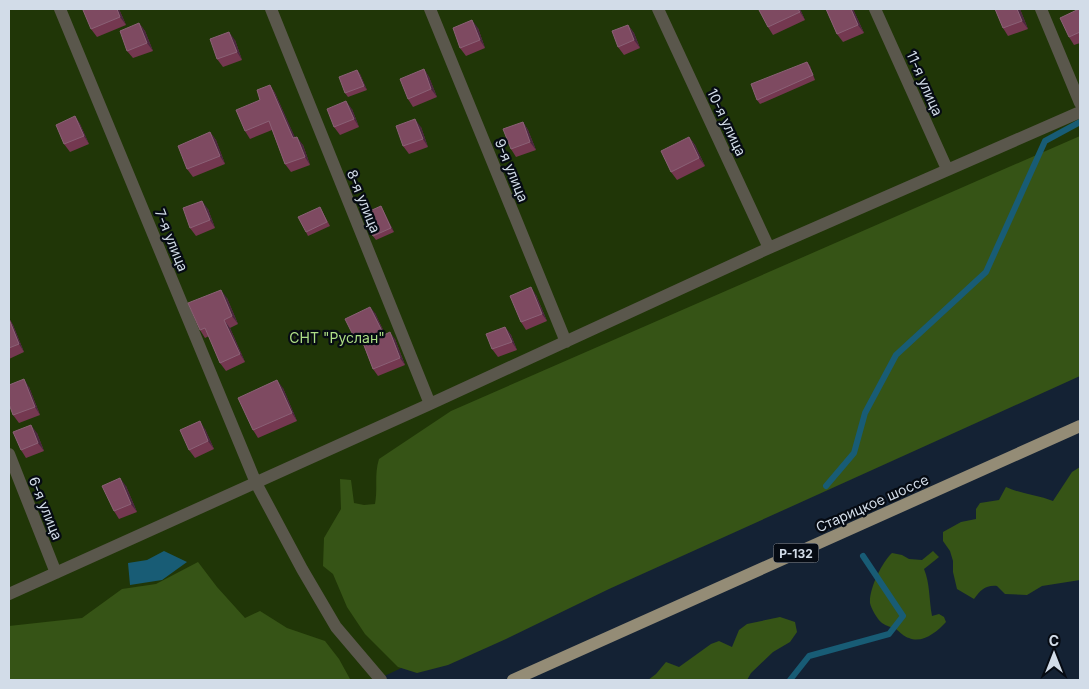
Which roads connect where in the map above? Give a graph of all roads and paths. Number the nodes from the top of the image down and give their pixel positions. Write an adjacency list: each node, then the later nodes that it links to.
1 (60, 9): 15 (street, 7-я улица)
2 (270, 9): 12 (street, 8-я улица)
3 (430, 9): 11 (street, 9-я улица)
4 (658, 9): 10 (street, 10-я улица)
5 (875, 9): 9 (street, 11-я улица)
6 (1041, 9): 7 (street)
7 (1080, 103)
8 (1080, 112): 9 (street)
9 (947, 169): 10 (street)
10 (769, 248): 11 (street)
11 (566, 342): 12 (street)
12 (430, 404): 15 (street)
13 (1080, 426): 19 (main road, Старицкое шоссе / Р-132)
14 (9, 454): 16 (street, 6-я улица)
15 (256, 483): 16 (street); 18 (street, 7-я улица)
16 (56, 573): 17 (street)
17 (9, 594)
18 (381, 680)
19 (513, 680)

